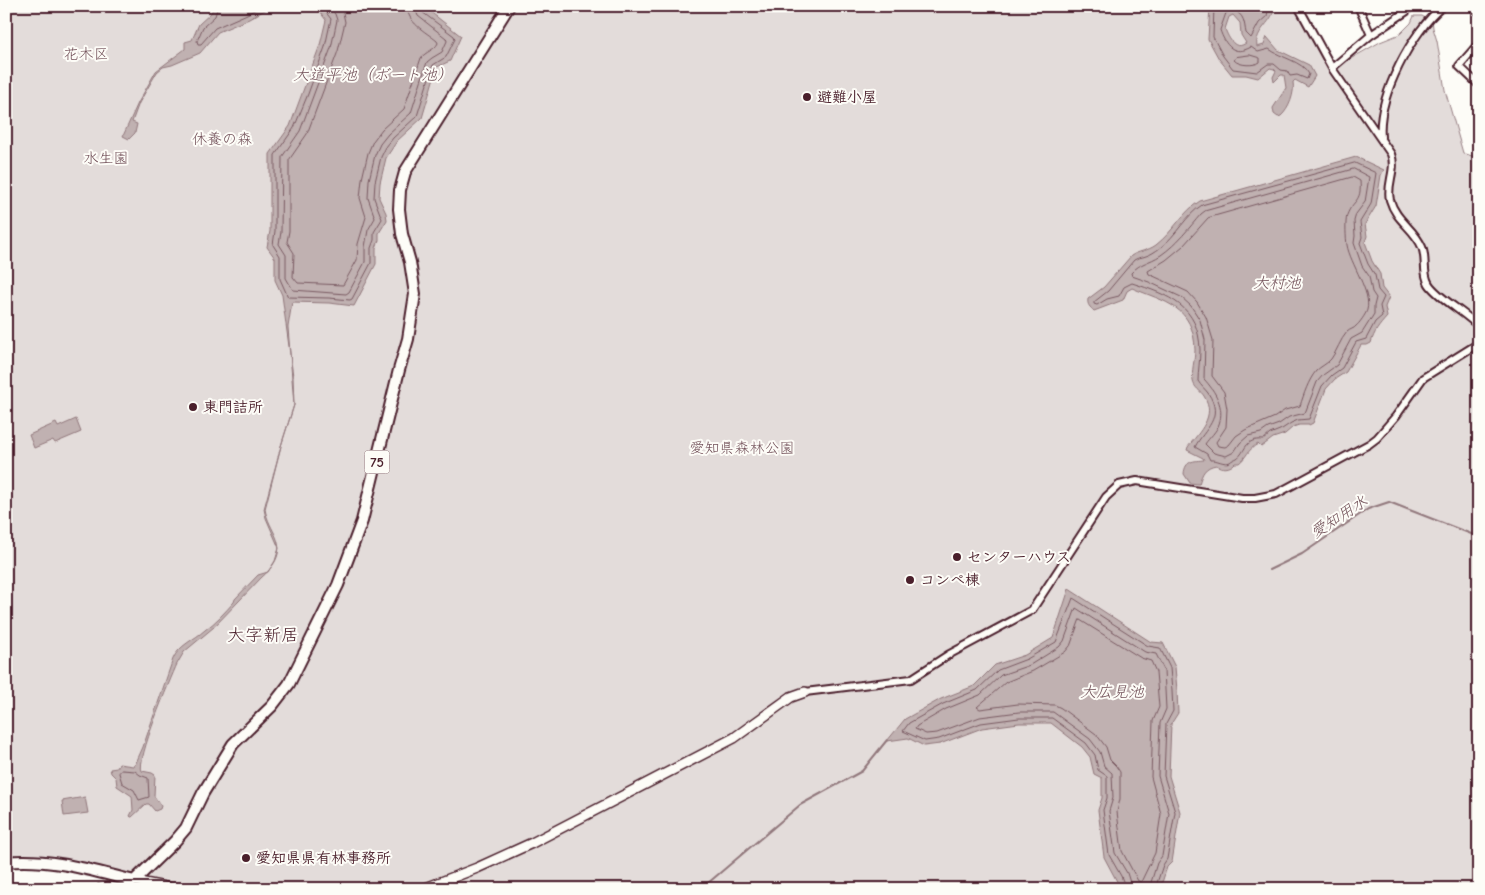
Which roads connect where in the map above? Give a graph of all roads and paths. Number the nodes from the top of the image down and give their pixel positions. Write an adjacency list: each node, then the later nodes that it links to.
1 (509, 6): 17 (main road, 75)
2 (1298, 6): 10 (street)
3 (1358, 6): 8 (street)
4 (1404, 6): 8 (street)
5 (1443, 6): 12 (street)
6 (1474, 6): 7 (street)
7 (1479, 11)
8 (1371, 35): 10 (street)
9 (1479, 43): 11 (street)
10 (1332, 68): 12 (street)
11 (1479, 85)
12 (1381, 140): 13 (street)
13 (1479, 327)
14 (1479, 343): 15 (street)
15 (805, 692): 19 (street)
16 (6, 862): 17 (main road)
17 (130, 885): 18 (street)
18 (175, 889)
19 (423, 889)

